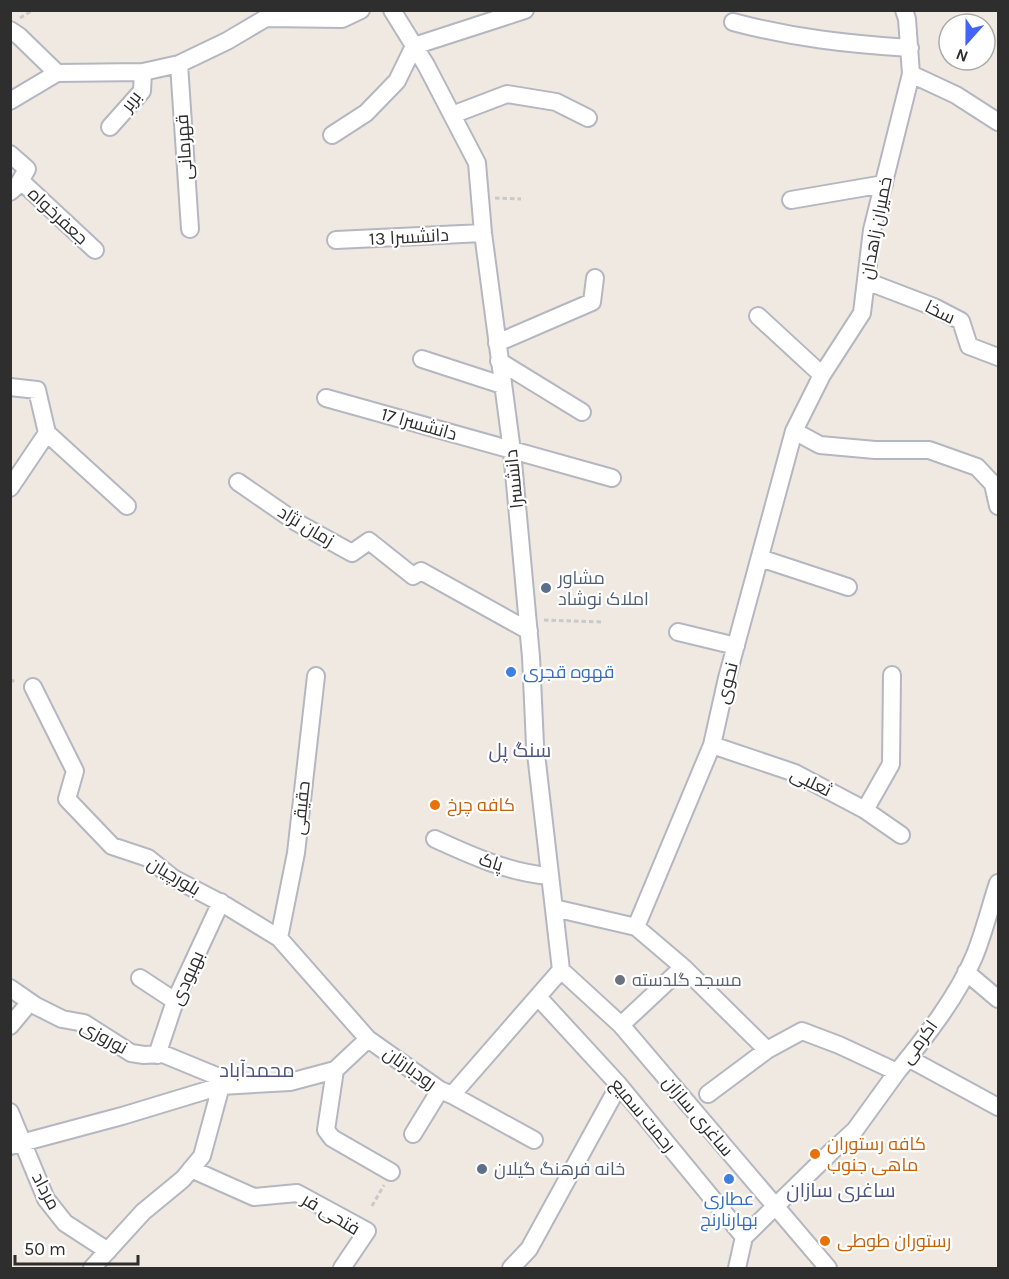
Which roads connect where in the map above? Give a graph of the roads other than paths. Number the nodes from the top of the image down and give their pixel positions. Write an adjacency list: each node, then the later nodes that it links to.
1 (361, 10): 9 (street)
2 (392, 10): 7 (street, دانشسرا)
3 (525, 10): 7 (street)
4 (904, 10): 8 (street, خمیران زاهدان)
5 (733, 22): 8 (street)
6 (10, 30): 11 (street)
7 (414, 46): 14 (street, دانشسرا); 18 (street)
8 (910, 48): 12 (street, خمیران زاهدان)
9 (179, 64): 10 (street); 23 (street, قهرمانی)
10 (143, 72): 11 (street); 17 (street, بربر)
11 (57, 73): 13 (street)
12 (911, 74): 16 (street); 20 (street, خمیران زاهدان)
13 (10, 100)
14 (452, 115): 15 (street); 24 (street, دانشسرا)
15 (588, 118)
16 (999, 122)
17 (110, 127)
18 (332, 135)
19 (10, 154): 21 (street)
20 (884, 184): 22 (street); 28 (street, خمیران زاهدان)
21 (16, 187): 26 (street, جعفرخواه)
22 (791, 200)
23 (190, 229)
24 (483, 233): 25 (street, دانشسرا 13); 30 (street, دانشسرا)
25 (336, 240)
26 (95, 250)
27 (595, 278): 30 (street)
28 (866, 281): 31 (street, سخا); 34 (street, خمیران زاهدان)
29 (758, 316): 34 (street)
30 (497, 343): 33 (street, دانشسرا)
31 (999, 357)
32 (422, 358): 35 (street)
33 (499, 361): 35 (street, دانشسرا); 38 (street)
34 (822, 375): 39 (street, خمیران زاهدان)
35 (502, 385): 41 (street, دانشسرا)
36 (10, 387): 40 (street)
37 (326, 398): 41 (street, دانشسرا 17)
38 (582, 412)
39 (794, 431): 46 (street); 47 (street, نحوی)
40 (47, 433): 44 (street); 45 (street)
41 (512, 451): 42 (street, دانشسرا 17); 49 (street, دانشسرا)
42 (612, 478)
43 (238, 482): 49 (street, زمان نژاد)
44 (10, 488)
45 (127, 506)
46 (999, 507)
47 (760, 558): 48 (street); 51 (street, نحوی)
48 (848, 587)
49 (528, 625): 59 (street, دانشسرا)
50 (678, 632): 51 (street)
51 (736, 646): 55 (street, نحوی)
52 (892, 675): 56 (street)
53 (316, 676): 64 (street, حقیقی)
54 (33, 687): 61 (street, بلورچیان)
55 (712, 746): 56 (street, ثعلبی); 63 (street, نحوی)
56 (865, 810): 57 (street, ثعلبی)
57 (901, 835)
58 (435, 838): 59 (street, پاک)
59 (550, 876): 62 (street, دانشسرا)
60 (999, 883): 67 (street, اکرمی)
61 (221, 902): 64 (street, بلورچیان); 72 (street, بهبودی)
62 (554, 908): 63 (street); 66 (street, دانشسرا)
63 (636, 927): 65 (street)
64 (279, 938): 76 (street, بلورچیان)
65 (683, 967): 74 (street); 77 (street)
66 (561, 970): 70 (street, رودبارتان); 74 (street, ساغری سازان)
67 (966, 972): 71 (street); 79 (street, اکرمی)
68 (140, 978): 72 (street)
69 (10, 988): 73 (street, نوروزی)
70 (538, 997): 83 (street, رحمت سمیع); 84 (street, رودبارتان)
71 (999, 999)
72 (175, 1001): 78 (street, بهبودی)
73 (30, 1002): 75 (street); 78 (street, نوروزی)
74 (621, 1025): 93 (street, ساغری سازان)
75 (10, 1026)
76 (368, 1039): 80 (street, رودبارتان); 84 (street, رودبارتان)
77 (767, 1050): 81 (street, اکرمی); 85 (street, اکرمی)
78 (157, 1055): 82 (street, نوروزی)
79 (909, 1058): 81 (street, اکرمی); 86 (street)
80 (335, 1070): 82 (street, رودبارتان); 92 (street)
81 (897, 1072): 93 (street)
82 (229, 1085): 90 (street, رودبارتان); 91 (street)
83 (619, 1085): 94 (street, رحمت سمیع); 98 (street)
84 (446, 1092): 88 (street); 89 (street)
85 (708, 1094)
86 (999, 1107)
87 (10, 1112): 90 (street, مرداد)
88 (413, 1134)
89 (534, 1140)
90 (16, 1145): 95 (street, مرداد)
91 (191, 1169): 95 (street); 97 (street, فتحی فر)
92 (392, 1172)
93 (774, 1206): 94 (street); 100 (street, ساغری سازان)
94 (744, 1237): 99 (street)
95 (108, 1251): 96 (street)
96 (92, 1269)
97 (342, 1269)
98 (511, 1269)
99 (737, 1269)
100 (828, 1269)

